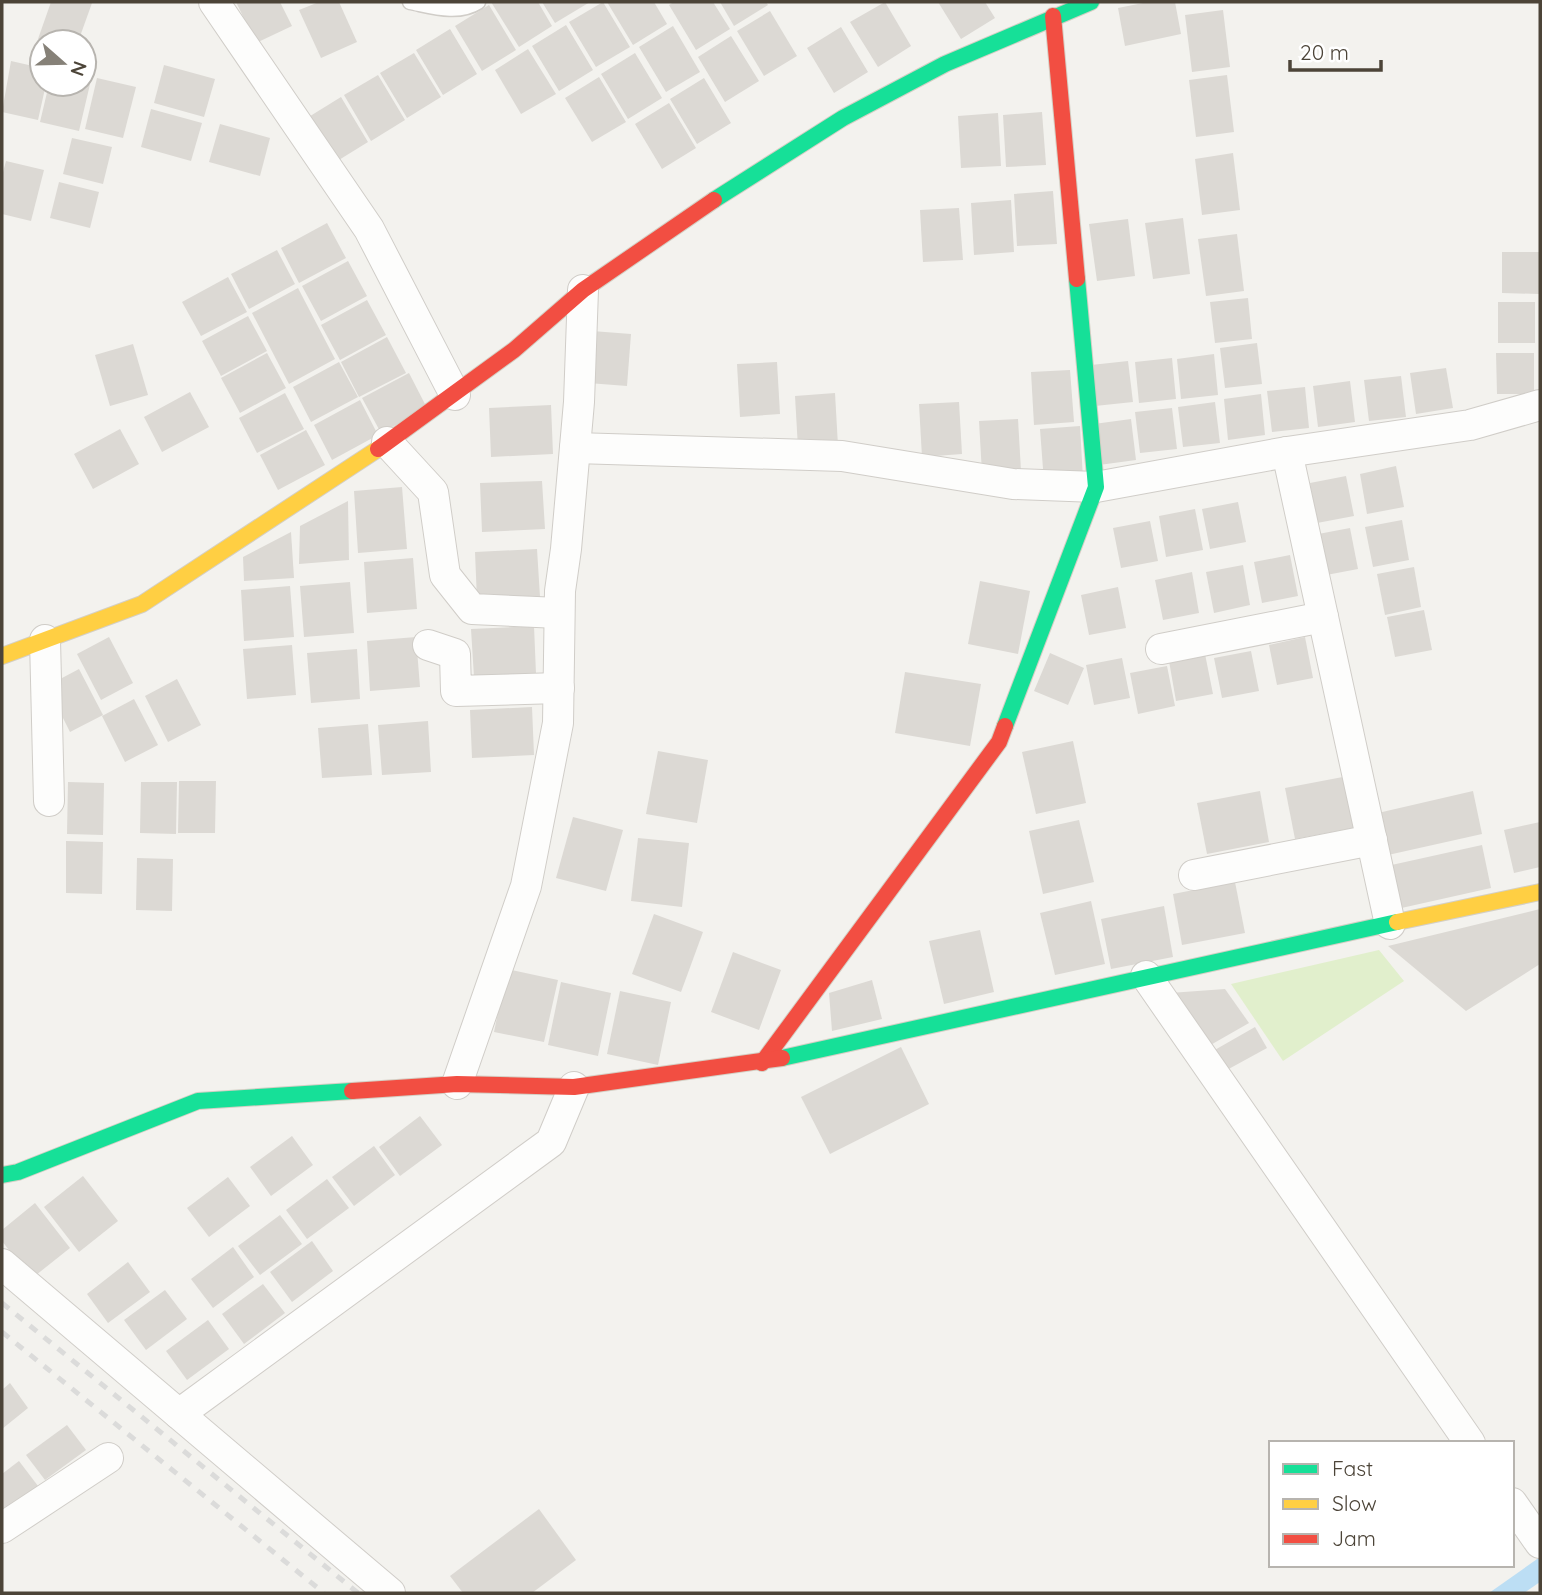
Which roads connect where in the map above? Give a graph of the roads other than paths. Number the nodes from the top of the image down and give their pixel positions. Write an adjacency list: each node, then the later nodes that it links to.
1 (214, 2): 7 (street)
2 (410, 2): 3 (lane)
3 (478, 2)
4 (1091, 2): 5 (street)
5 (1053, 16): 6 (street); 12 (street)
6 (583, 290): 7 (street); 10 (street)
7 (455, 395): 9 (street)
8 (1540, 405): 11 (street)
9 (387, 442): 13 (street); 15 (street)
10 (575, 448): 12 (street); 13 (street)
11 (1286, 452): 12 (street); 14 (street)
12 (1096, 487): 26 (street)
13 (559, 613): 19 (street)
14 (1323, 617): 17 (street); 21 (street)
15 (45, 640): 18 (street); 20 (street)
16 (428, 645): 19 (street)
17 (1161, 649)
18 (2, 656)
19 (559, 688): 27 (street)
20 (49, 801)
21 (1372, 840): 22 (street); 24 (street)
22 (1194, 876)
23 (1540, 892): 24 (street)
24 (1390, 924): 25 (street)
25 (1146, 976): 26 (street); 32 (street)
26 (762, 1063): 28 (street)
27 (457, 1084): 28 (street); 29 (street)
28 (574, 1087): 31 (street)
29 (2, 1175)
30 (2, 1264): 31 (street)
31 (179, 1414): 37 (street)
32 (1469, 1441)
33 (108, 1458): 35 (street)
34 (1514, 1506): 36 (street)
35 (2, 1528)
36 (1540, 1543)
37 (390, 1593)

